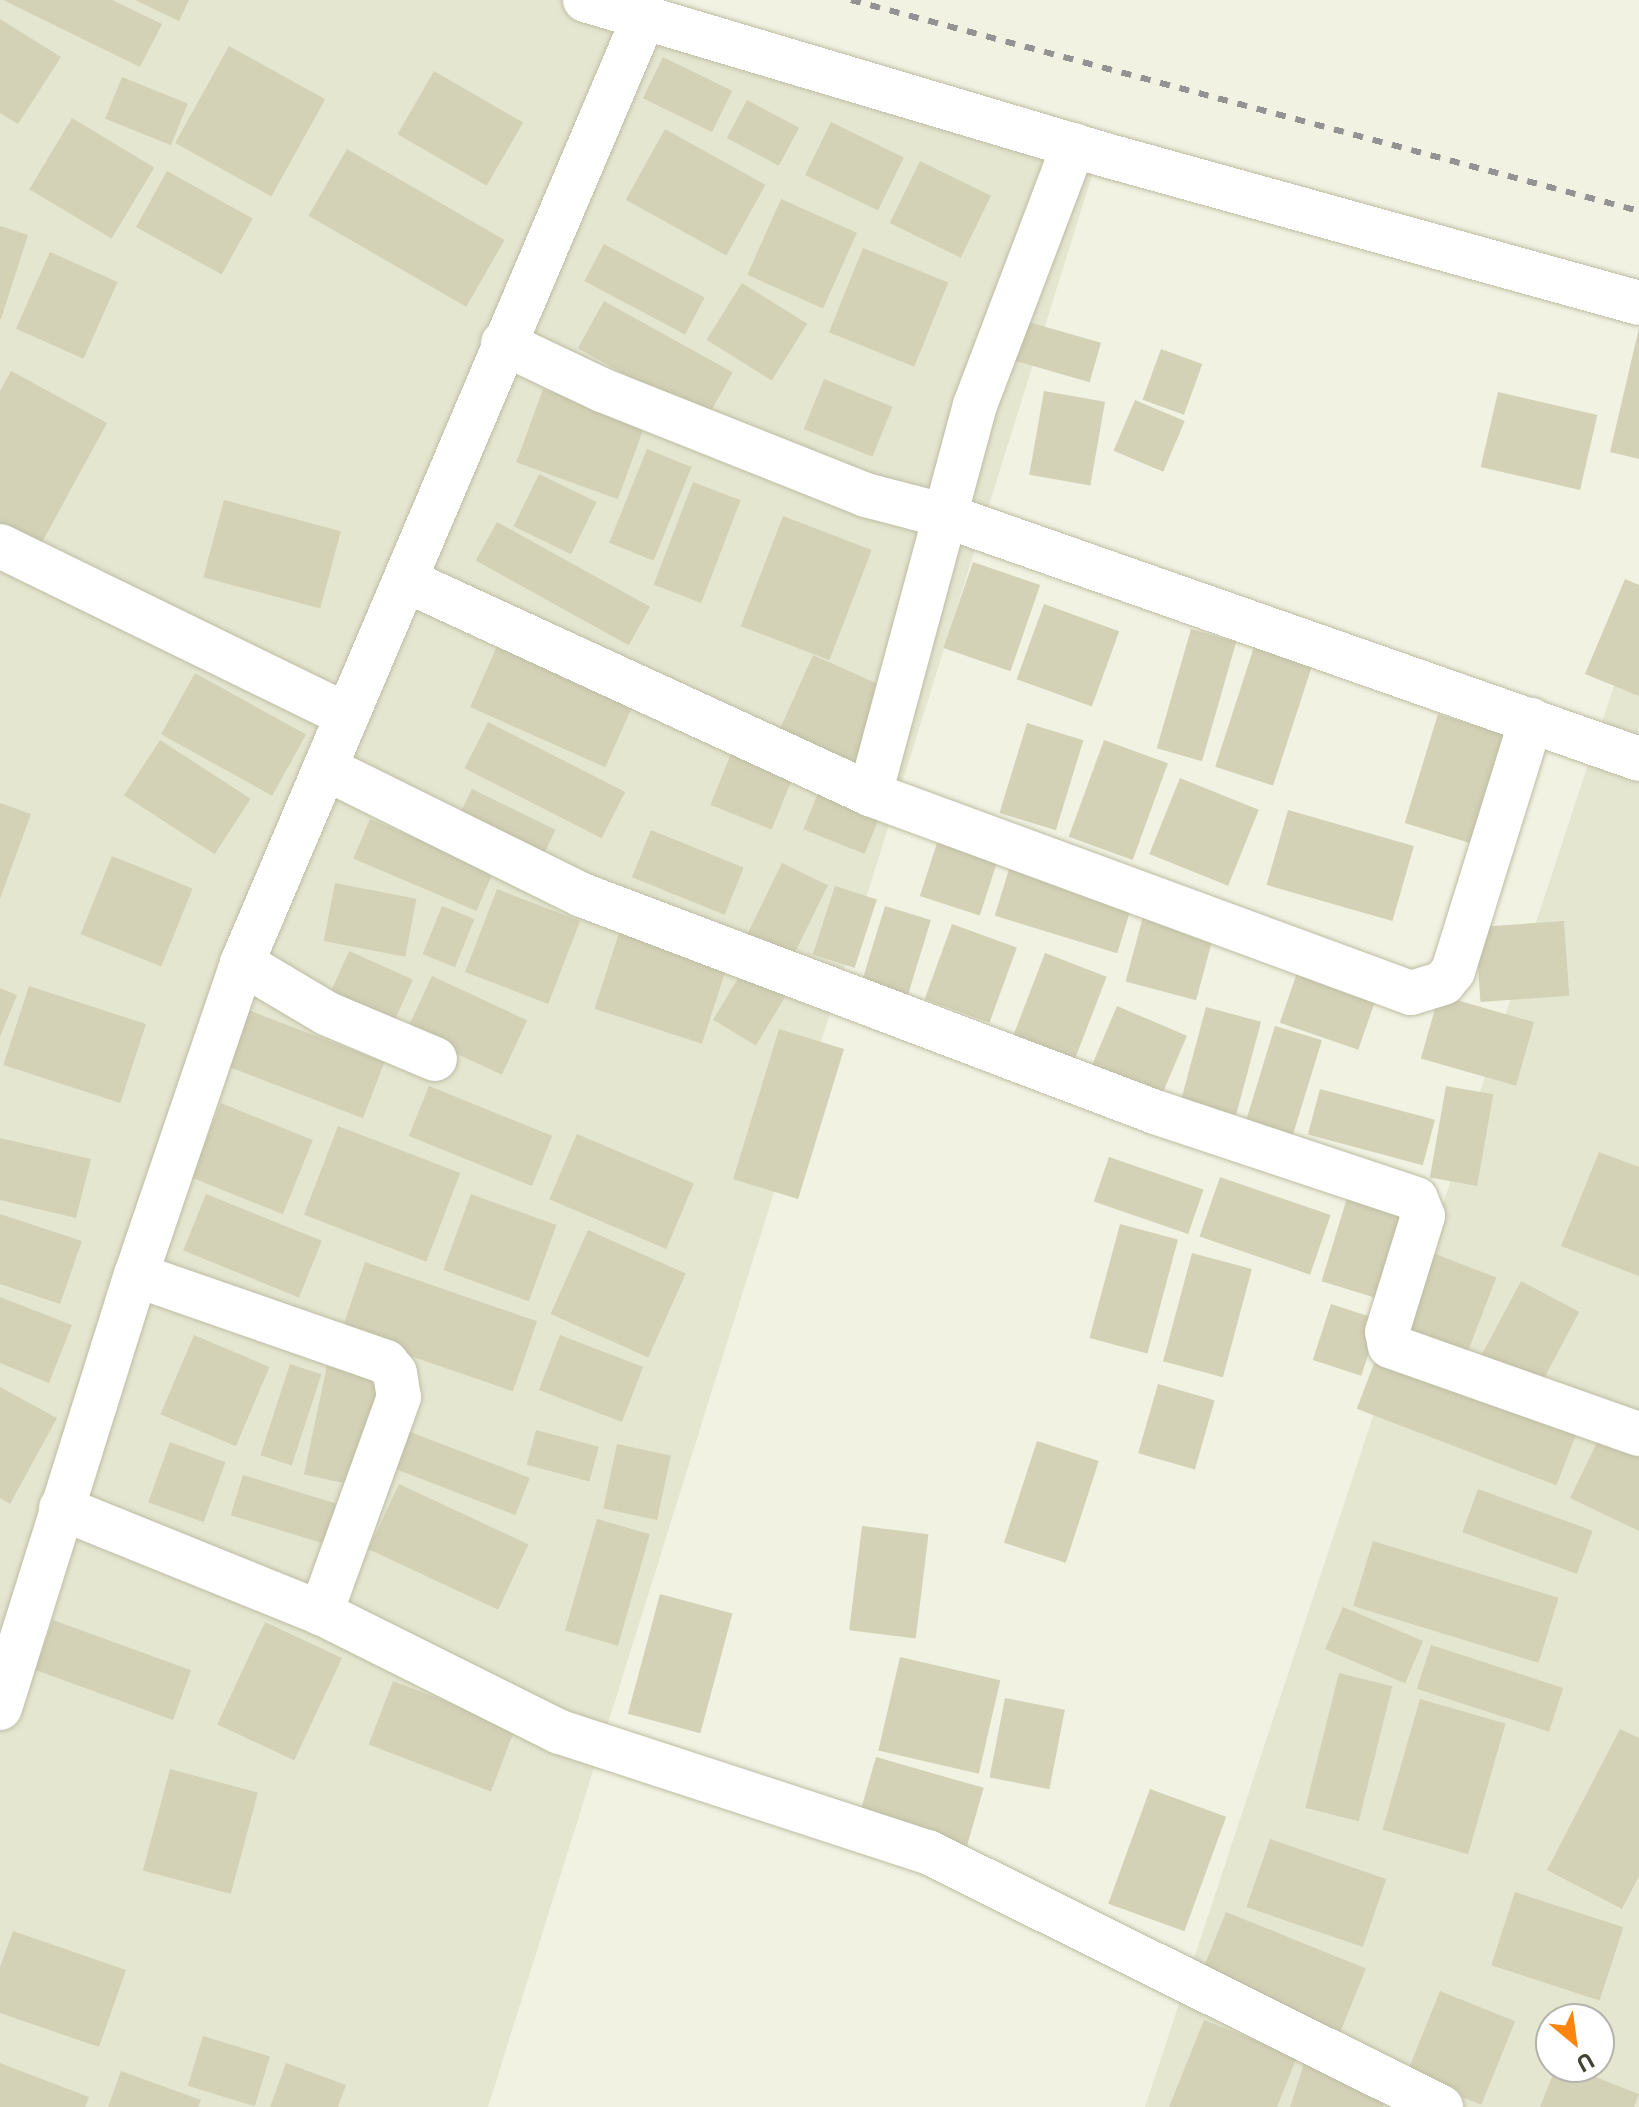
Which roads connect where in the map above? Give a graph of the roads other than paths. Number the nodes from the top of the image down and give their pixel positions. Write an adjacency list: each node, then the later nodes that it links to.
1 (585, 0): 2 (street)
2 (645, 15): 3 (street); 5 (street)
3 (1074, 145): 4 (street); 6 (street)
4 (1639, 303)
5 (503, 343): 6 (street); 8 (street)
6 (946, 516): 10 (street); 13 (street)
7 (0, 546): 9 (street)
8 (405, 580): 9 (street); 13 (street)
9 (345, 714): 12 (street)
10 (1531, 720): 11 (street); 13 (street)
11 (1639, 759)
12 (325, 768): 14 (street); 17 (street)
13 (870, 794)
14 (242, 963): 15 (street); 16 (street)
15 (435, 1059)
16 (136, 1275): 18 (street); 19 (street)
17 (1639, 1434)
18 (61, 1508): 19 (street); 20 (street)
19 (321, 1613): 21 (street)
20 (0, 1708)
21 (1441, 2107)

